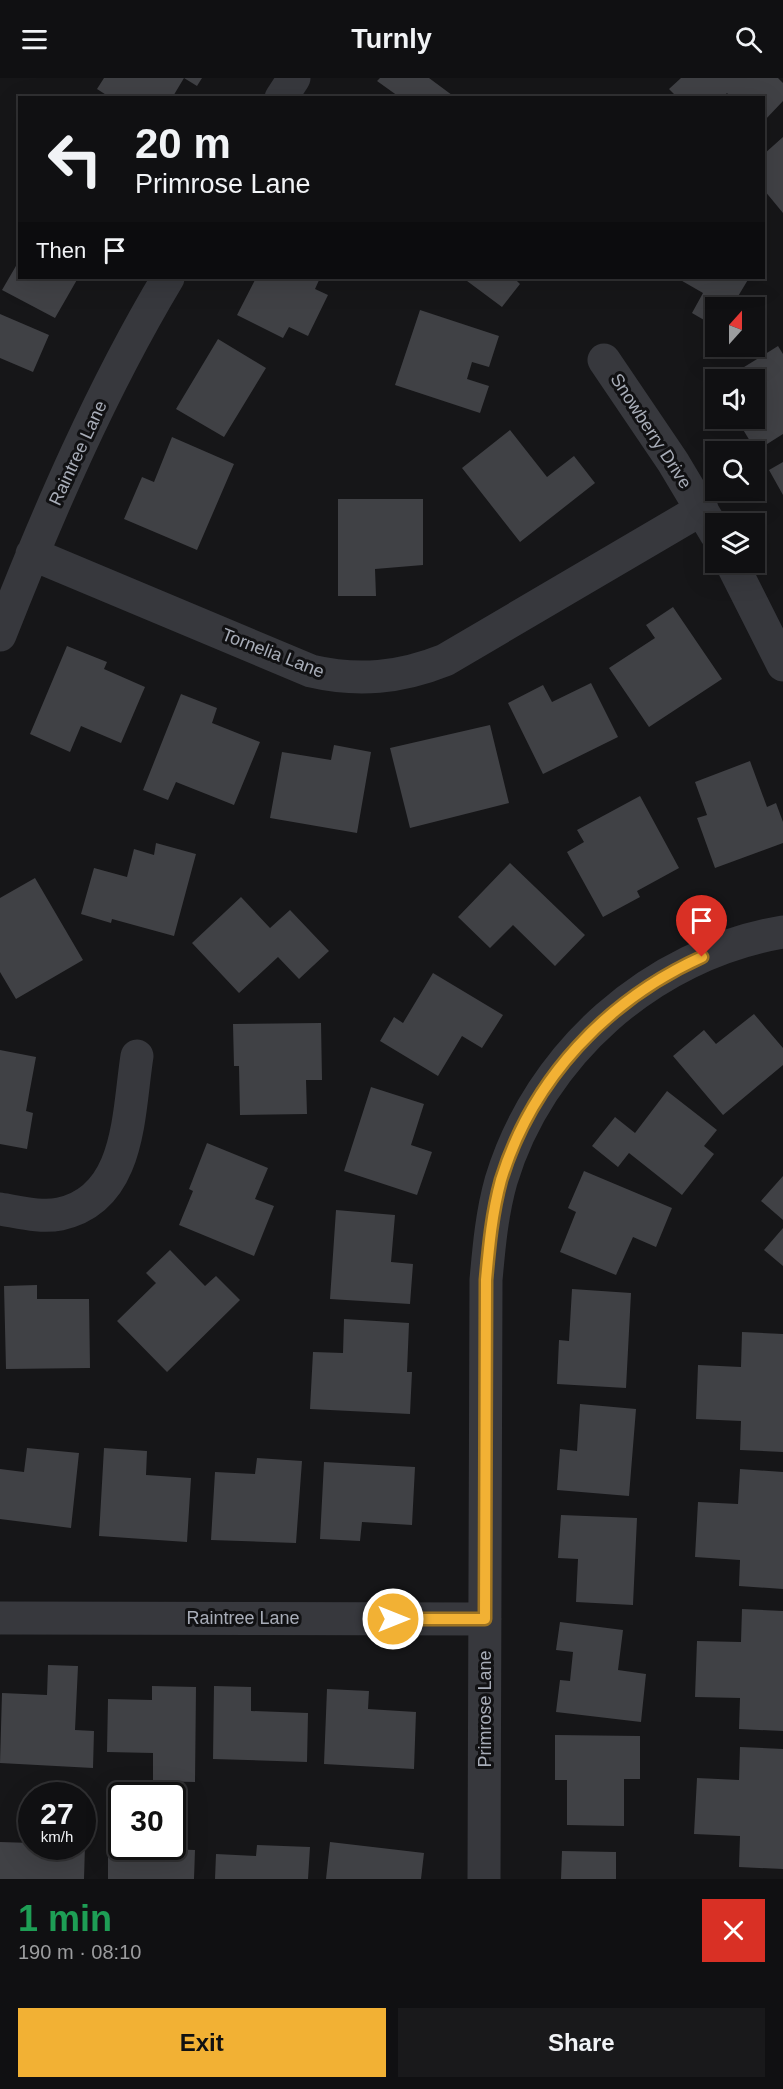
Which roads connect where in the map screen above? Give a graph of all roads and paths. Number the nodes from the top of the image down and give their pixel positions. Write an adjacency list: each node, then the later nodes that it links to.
1 (294, 78): 2 (street)
2 (282, 96)
3 (167, 279): 7 (street, Raintree Lane)
4 (604, 360): 5 (street, Snowberry Drive)
5 (705, 515)
6 (705, 523): 7 (street, Tornelia Lane)
7 (32, 554): 9 (street, Raintree Lane)
8 (737, 573): 10 (street)
9 (0, 635)
10 (783, 665)
11 (783, 932): 15 (street, Primrose Lane)
12 (137, 1056): 13 (street)
13 (0, 1209)
14 (0, 1617): 15 (street, Raintree Lane)
15 (485, 1619): 16 (street, Primrose Lane)
16 (484, 1879)

